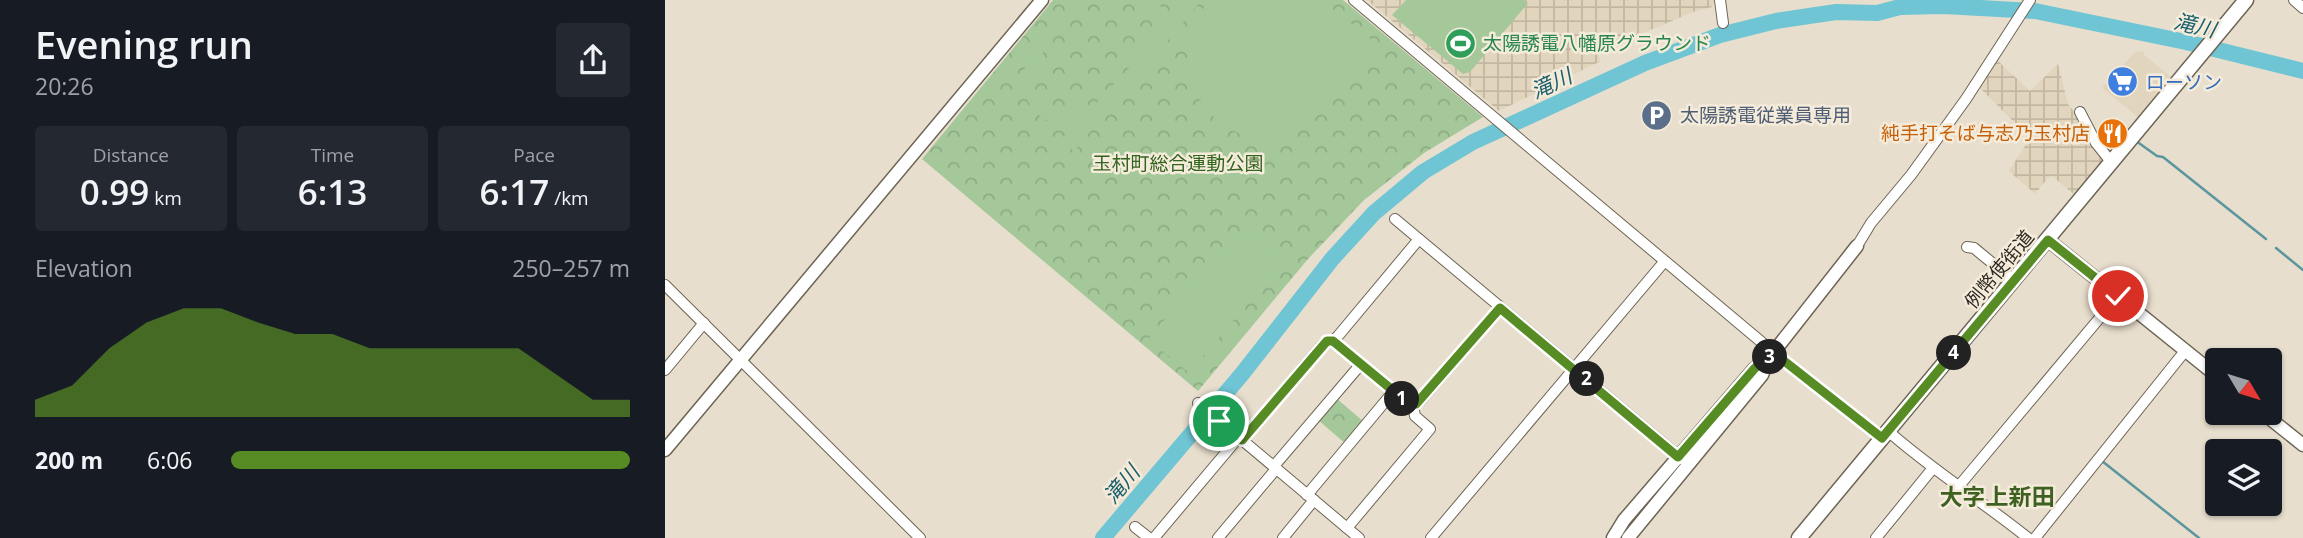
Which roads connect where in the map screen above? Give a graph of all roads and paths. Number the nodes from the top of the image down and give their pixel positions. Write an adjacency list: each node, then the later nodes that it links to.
1 (1042, 0): 25 (street)
2 (1354, 0): 16 (street)
3 (1720, 0): 8 (street)
4 (2246, 0): 10 (main road, 例幣使街道)
5 (2294, 0): 7 (street)
6 (2029, 2): 14 (street)
7 (2303, 8)
8 (1723, 23)
9 (2080, 112): 10 (street)
10 (2112, 163): 13 (main road, 例幣使街道)
11 (1395, 219): 12 (street)
12 (1419, 239): 20 (street); 22 (street)
13 (2048, 240): 17 (main road, 例幣使街道); 19 (street)
14 (1857, 246): 24 (street)
15 (1967, 247): 17 (street)
16 (1664, 262): 24 (street); 28 (street)
17 (2014, 281): 34 (main road, 例幣使街道)
18 (665, 286): 21 (street)
19 (2118, 296): 23 (street); 41 (street)
20 (1500, 308): 28 (street); 32 (street)
21 (704, 323): 25 (street); 29 (street)
22 (1333, 341): 26 (street); 35 (street)
23 (2185, 351): 27 (street); 56 (street)
24 (1772, 356): 34 (street); 38 (street)
25 (740, 360): 37 (street); 45 (street)
26 (1361, 364): 30 (street); 39 (street)
27 (2205, 367)
28 (1573, 369): 38 (street); 50 (street)
29 (665, 370)
30 (1393, 392): 32 (street); 42 (street)
31 (1199, 404): 35 (street)
32 (1413, 405): 44 (street)
33 (2278, 425): 36 (street)
34 (1885, 435): 40 (street); 53 (main road, 例幣使街道)
35 (1240, 438): 39 (street); 46 (street)
36 (2303, 445)
37 (665, 450)
38 (1683, 460): 51 (street); 52 (street)
39 (1275, 468): 42 (street); 47 (street)
40 (1933, 468): 41 (street); 54 (street)
41 (1958, 487): 55 (street)
42 (1311, 497): 44 (street); 48 (street)
43 (1135, 527): 46 (street)
44 (1347, 528): 49 (street)
45 (920, 538)
46 (1151, 538)
47 (1218, 538)
48 (1283, 538)
49 (1359, 538)
50 (1431, 538)
51 (1613, 538)
52 (1628, 538)
53 (1799, 538)
54 (1876, 538)
55 (2028, 538)
56 (2035, 538)

